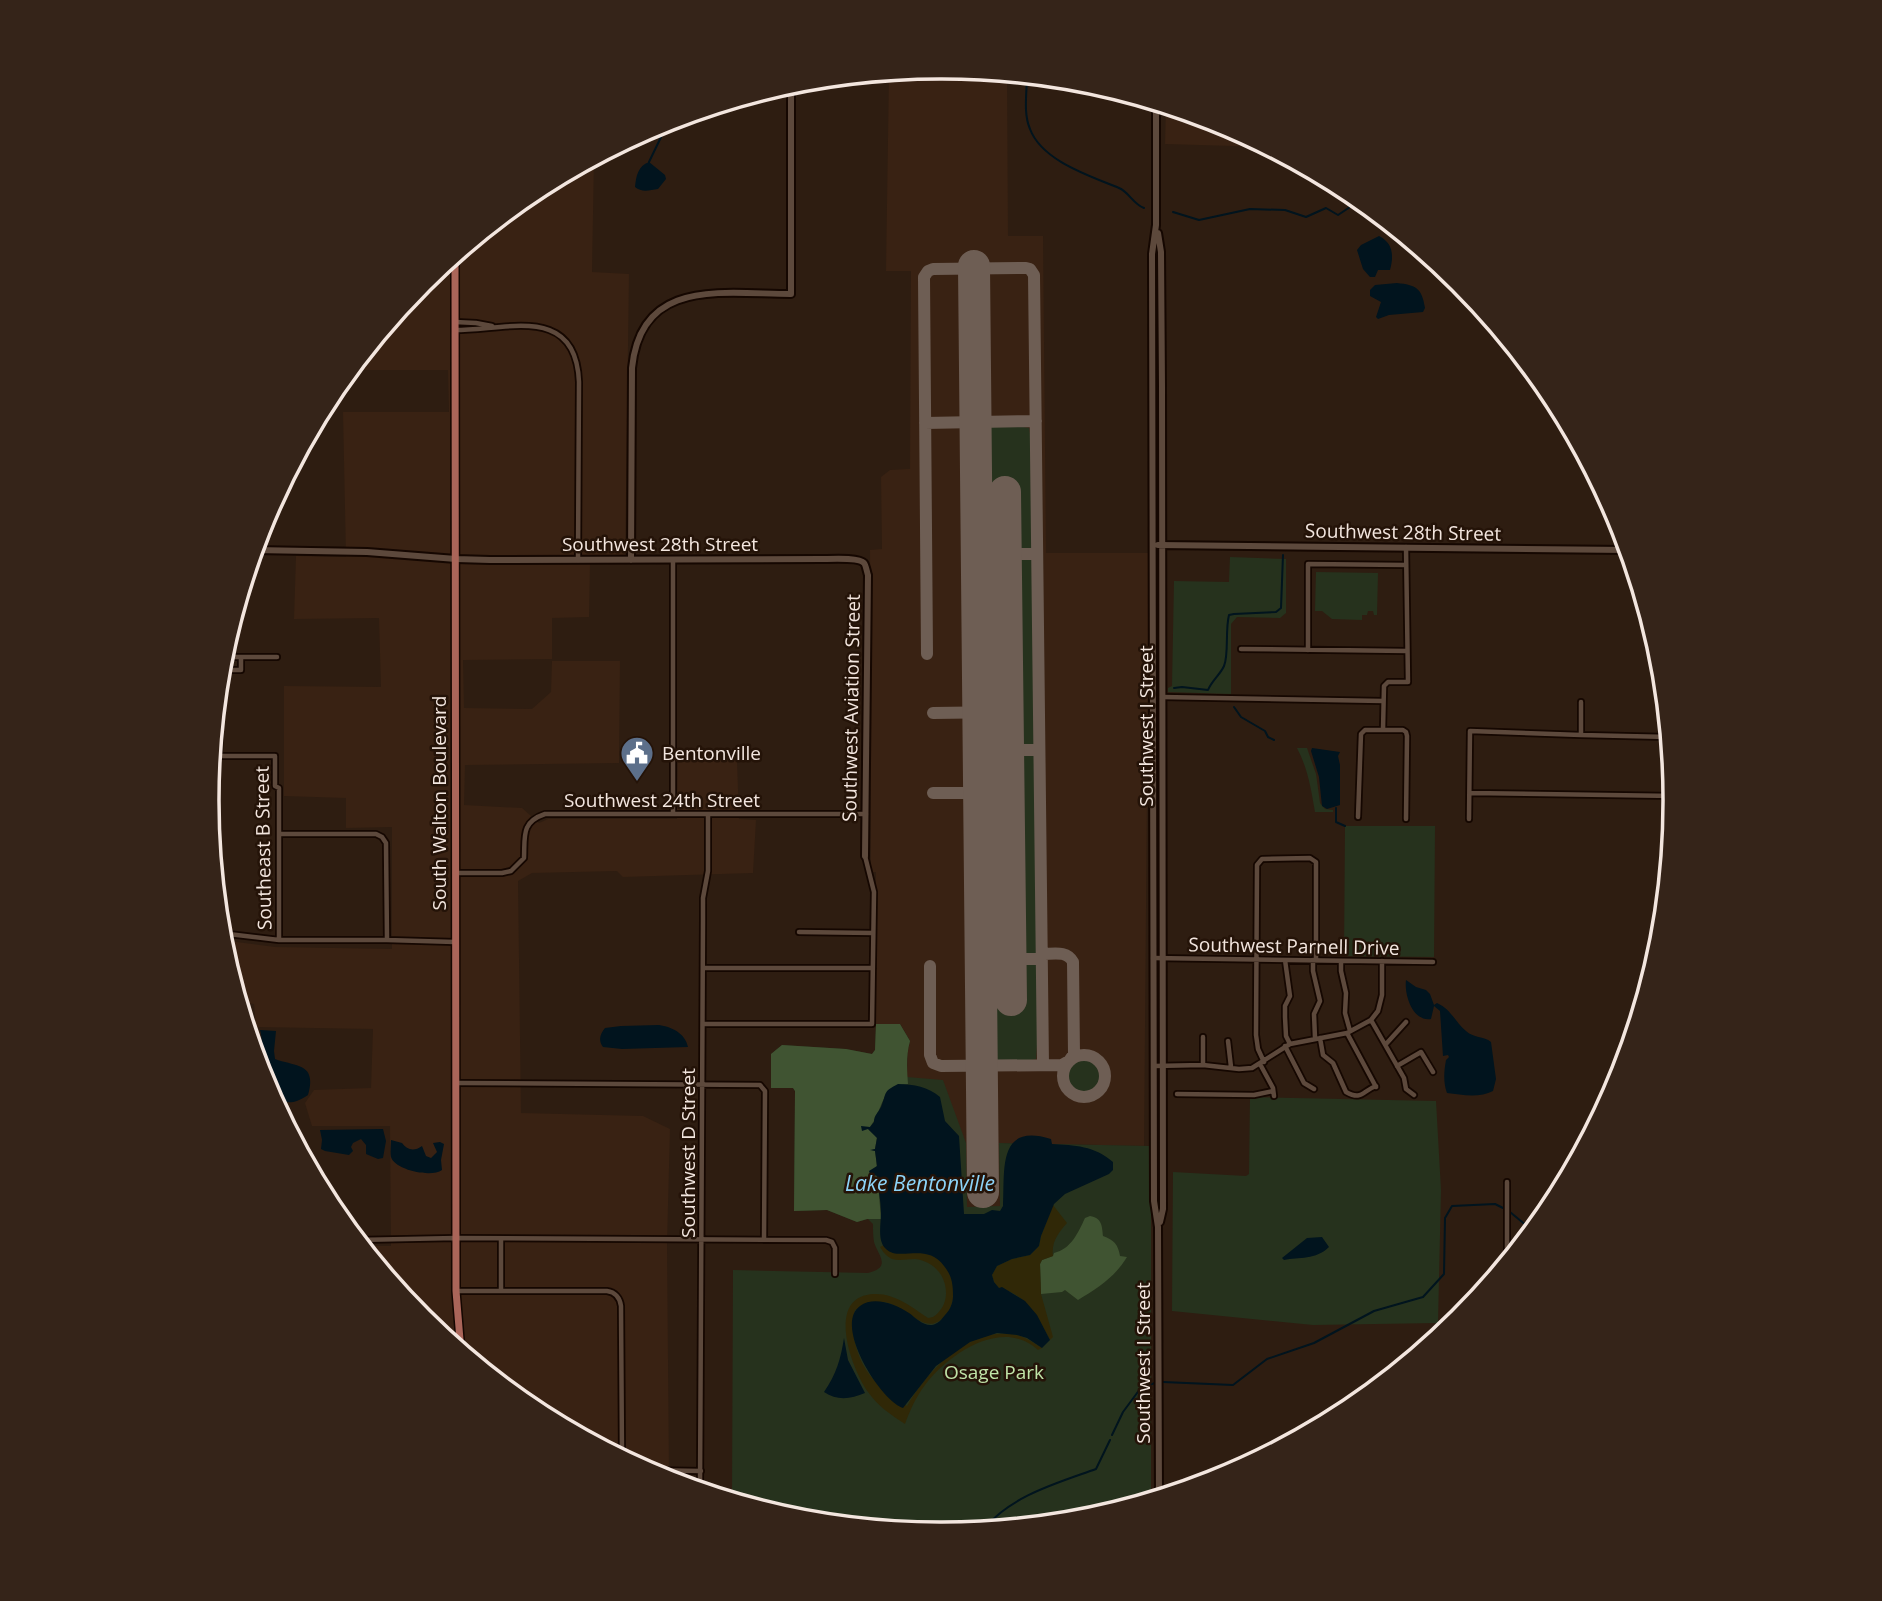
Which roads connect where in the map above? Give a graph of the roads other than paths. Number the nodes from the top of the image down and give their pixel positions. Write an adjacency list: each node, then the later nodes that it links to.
1 (791, 95): 11 (main road)
2 (1156, 112): 5 (main road, Southwest I Street)
3 (455, 267): 4 (main road, South Walton Boulevard)
4 (455, 326): 9 (main road, South Walton Boulevard); 10 (street)
5 (1157, 545): 6 (main road, Southwest 28th Street); 22 (main road, Southwest I Street); 46 (main road, Southwest I Street)
6 (1406, 548): 8 (main road, Southwest 28th Street); 14 (street)
7 (265, 550): 9 (main road, Southwest 28th Street)
8 (1617, 550)
9 (456, 559): 10 (main road, Southwest 28th Street); 39 (main road, South Walton Boulevard)
10 (578, 560): 11 (main road, Southwest 28th Street)
11 (631, 560): 12 (main road, Southwest 28th Street)
12 (673, 560): 13 (main road, Southwest 28th Street); 31 (street)
13 (863, 561): 32 (main road, Southwest Aviation Street)
14 (1406, 565): 16 (street); 17 (street)
15 (1241, 649): 16 (street)
16 (1308, 650): 17 (street)
17 (1407, 651): 23 (street)
18 (234, 657): 19 (street)
19 (241, 657): 20 (street); 21 (street)
20 (276, 657)
21 (231, 670)
22 (1161, 697): 23 (street); 47 (main road, Southwest I Street)
23 (1383, 701): 25 (street)
24 (1581, 702): 26 (street)
25 (1383, 730): 34 (street); 35 (street)
26 (1581, 735): 27 (street); 29 (street)
27 (1660, 737)
28 (221, 756): 37 (street, Southeast B Street)
29 (1470, 793): 30 (street); 36 (street)
30 (1663, 796)
31 (673, 814): 33 (street, Southwest 24th Street); 39 (street, Southwest 24th Street)
32 (866, 814): 33 (street, Southwest 24th Street); 38 (main road, Southwest Aviation Street)
33 (708, 815): 54 (street, Southwest D Street)
34 (1359, 817)
35 (1406, 818)
36 (1469, 819)
37 (279, 834): 43 (street, Southeast B Street); 44 (street)
38 (865, 856): 41 (street)
39 (455, 873): 45 (main road, South Walton Boulevard)
40 (799, 932): 41 (street)
41 (873, 933): 55 (street)
42 (232, 934): 43 (street)
43 (279, 940): 44 (street)
44 (387, 940): 45 (street)
45 (455, 942): 71 (main road, South Walton Boulevard)
46 (1153, 958): 47 (street, Southwest Parnell Drive); 67 (main road, Southwest I Street)
47 (1162, 958): 48 (street, Southwest Parnell Drive); 67 (main road, Southwest I Street)
48 (1257, 960): 49 (street, Southwest Parnell Drive); 50 (street); 65 (street)
49 (1285, 960): 50 (street, Southwest Parnell Drive); 64 (street)
50 (1315, 960): 51 (street, Southwest Parnell Drive); 61 (street)
51 (1341, 961): 52 (street, Southwest Parnell Drive); 59 (street)
52 (1382, 961): 53 (street, Southwest Parnell Drive); 56 (street)
53 (1433, 962)
54 (703, 968): 55 (street); 58 (street, Southwest D Street)
55 (873, 968): 58 (street)
56 (1371, 1020): 59 (street); 63 (street)
57 (1406, 1022): 63 (street)
58 (703, 1024): 72 (street, Southwest D Street)
59 (1349, 1032): 61 (street); 61 (street)
60 (1203, 1037): 66 (street)
61 (1318, 1038): 64 (street)
62 (1228, 1041): 69 (street)
63 (1386, 1044): 68 (street)
64 (1287, 1045): 65 (street); 73 (street)
65 (1262, 1063): 69 (street); 74 (street)
66 (1203, 1065): 67 (street); 69 (street)
67 (1158, 1066): 91 (main road, Southwest I Street)
68 (1397, 1066): 70 (street); 75 (street)
69 (1231, 1068)
70 (1433, 1072)
71 (455, 1083): 72 (street); 77 (main road, South Walton Boulevard)
72 (703, 1085): 80 (street, Southwest D Street); 81 (street)
73 (1314, 1088)
74 (1177, 1094)
75 (1414, 1095)
76 (1507, 1182): 82 (street)
77 (456, 1238): 78 (street); 79 (street); 85 (main road, South Walton Boulevard)
78 (502, 1239): 80 (street); 84 (street)
79 (368, 1240)
80 (702, 1240): 81 (street); 89 (street, Southwest D Street)
81 (764, 1240): 83 (street)
82 (1507, 1248)
83 (835, 1274)
84 (501, 1290): 85 (street); 87 (street)
85 (456, 1292): 86 (main road, South Walton Boulevard)
86 (460, 1338)
87 (622, 1448)
88 (674, 1471): 89 (street)
89 (701, 1471): 90 (street, Southwest D Street)
90 (701, 1481)
91 (1159, 1488)

